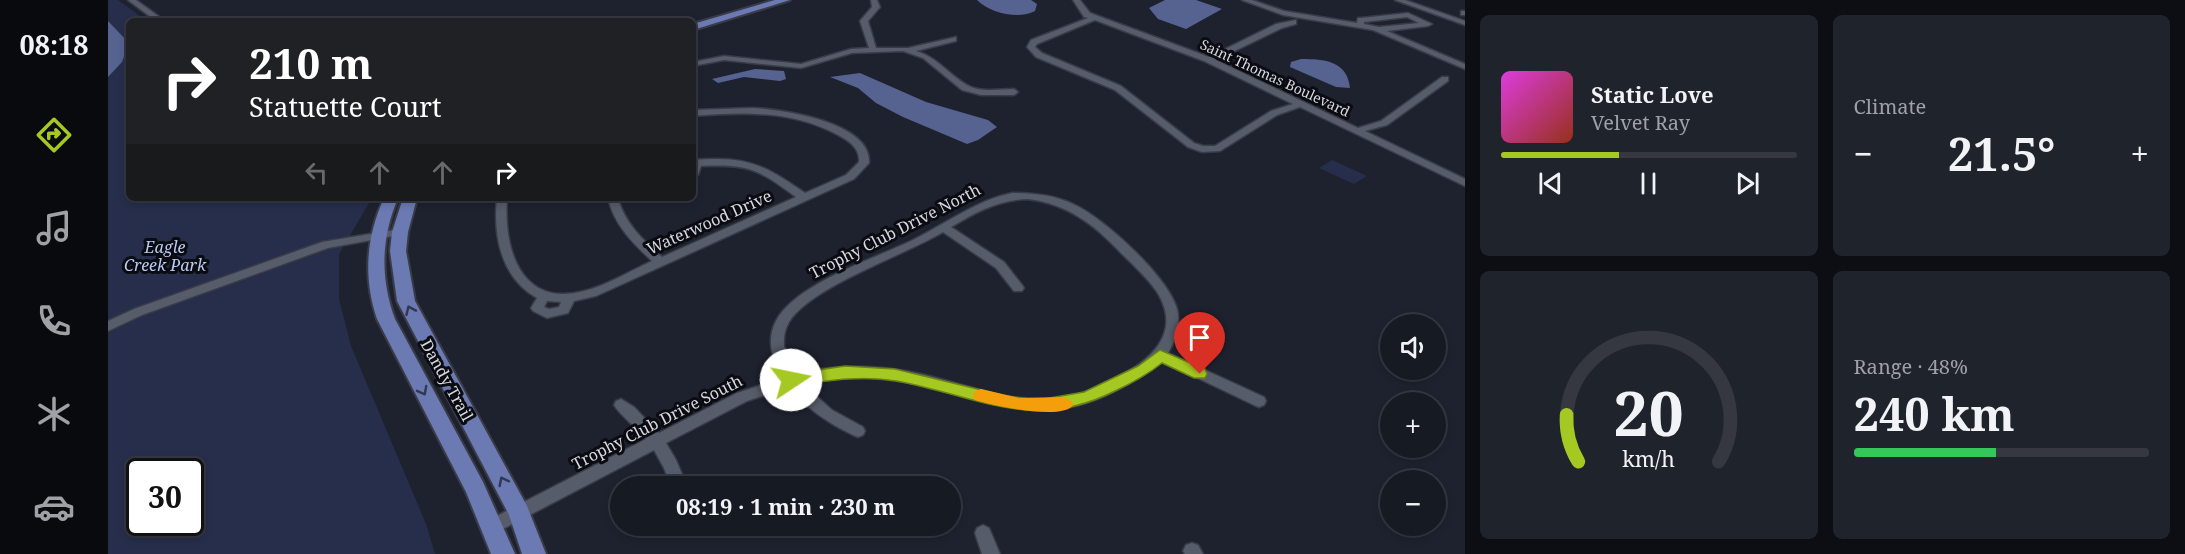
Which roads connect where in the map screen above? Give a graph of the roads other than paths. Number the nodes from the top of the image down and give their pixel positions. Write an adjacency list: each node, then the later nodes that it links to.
1 (131, 0): 8 (street)
2 (760, 0): 9 (main road)
3 (785, 0): 14 (main road)
4 (874, 0): 17 (street)
5 (1078, 0): 10 (street, Saint Thomas Boulevard)
6 (1245, 0): 13 (street)
7 (1398, 0): 12 (street)
8 (157, 18)
9 (696, 18)
10 (1095, 18): 19 (street, Saint Thomas Boulevard); 24 (street)
11 (1293, 22): 19 (street)
12 (1465, 23)
13 (1360, 24): 15 (street); 15 (street)
14 (696, 26)
15 (1380, 29): 21 (street)
16 (953, 39): 18 (street)
17 (873, 49): 18 (street); 20 (street)
18 (909, 50): 23 (street)
19 (1210, 60): 24 (street, Saint Thomas Boulevard)
20 (696, 63)
21 (1465, 67)
22 (1444, 79): 26 (street)
23 (1014, 92)
24 (1300, 104): 26 (street, Saint Thomas Boulevard)
25 (696, 113): 29 (street, Waterwood Drive)
26 (1356, 130): 28 (street, Saint Thomas Boulevard)
27 (696, 162): 29 (street)
28 (1465, 183)
29 (804, 198): 38 (street, Waterwood Drive)
30 (390, 201): 37 (main road, Dandy Trail)
31 (410, 201): 36 (main road, Dandy Trail)
32 (502, 201): 38 (street, Waterwood Drive)
33 (614, 201): 38 (street)
34 (1093, 218): 35 (street, Trophy Club Drive North); 41 (street, Trophy Club Drive South)
35 (943, 227): 39 (street); 42 (street, Trophy Club Drive North)
36 (400, 232): 37 (street); 48 (main road, Dandy Trail, one-way to 36)
37 (379, 235): 40 (street); 49 (main road, Dandy Trail, one-way to 49)
38 (660, 262)
39 (1018, 288)
40 (108, 326)
41 (1160, 356): 42 (street, Trophy Club Drive South); 43 (street)
42 (791, 380): 45 (street); 46 (street, Trophy Club Drive South)
43 (1259, 401)
44 (621, 405): 46 (street)
45 (858, 431)
46 (656, 443): 47 (street); 48 (street, Trophy Club Drive South)
47 (675, 476)
48 (519, 513): 49 (street, Trophy Club Drive South); 52 (main road, Dandy Trail)
49 (493, 526): 51 (main road, Dandy Trail)
50 (983, 533): 53 (street)
51 (503, 554)
52 (534, 554)
53 (991, 554)

